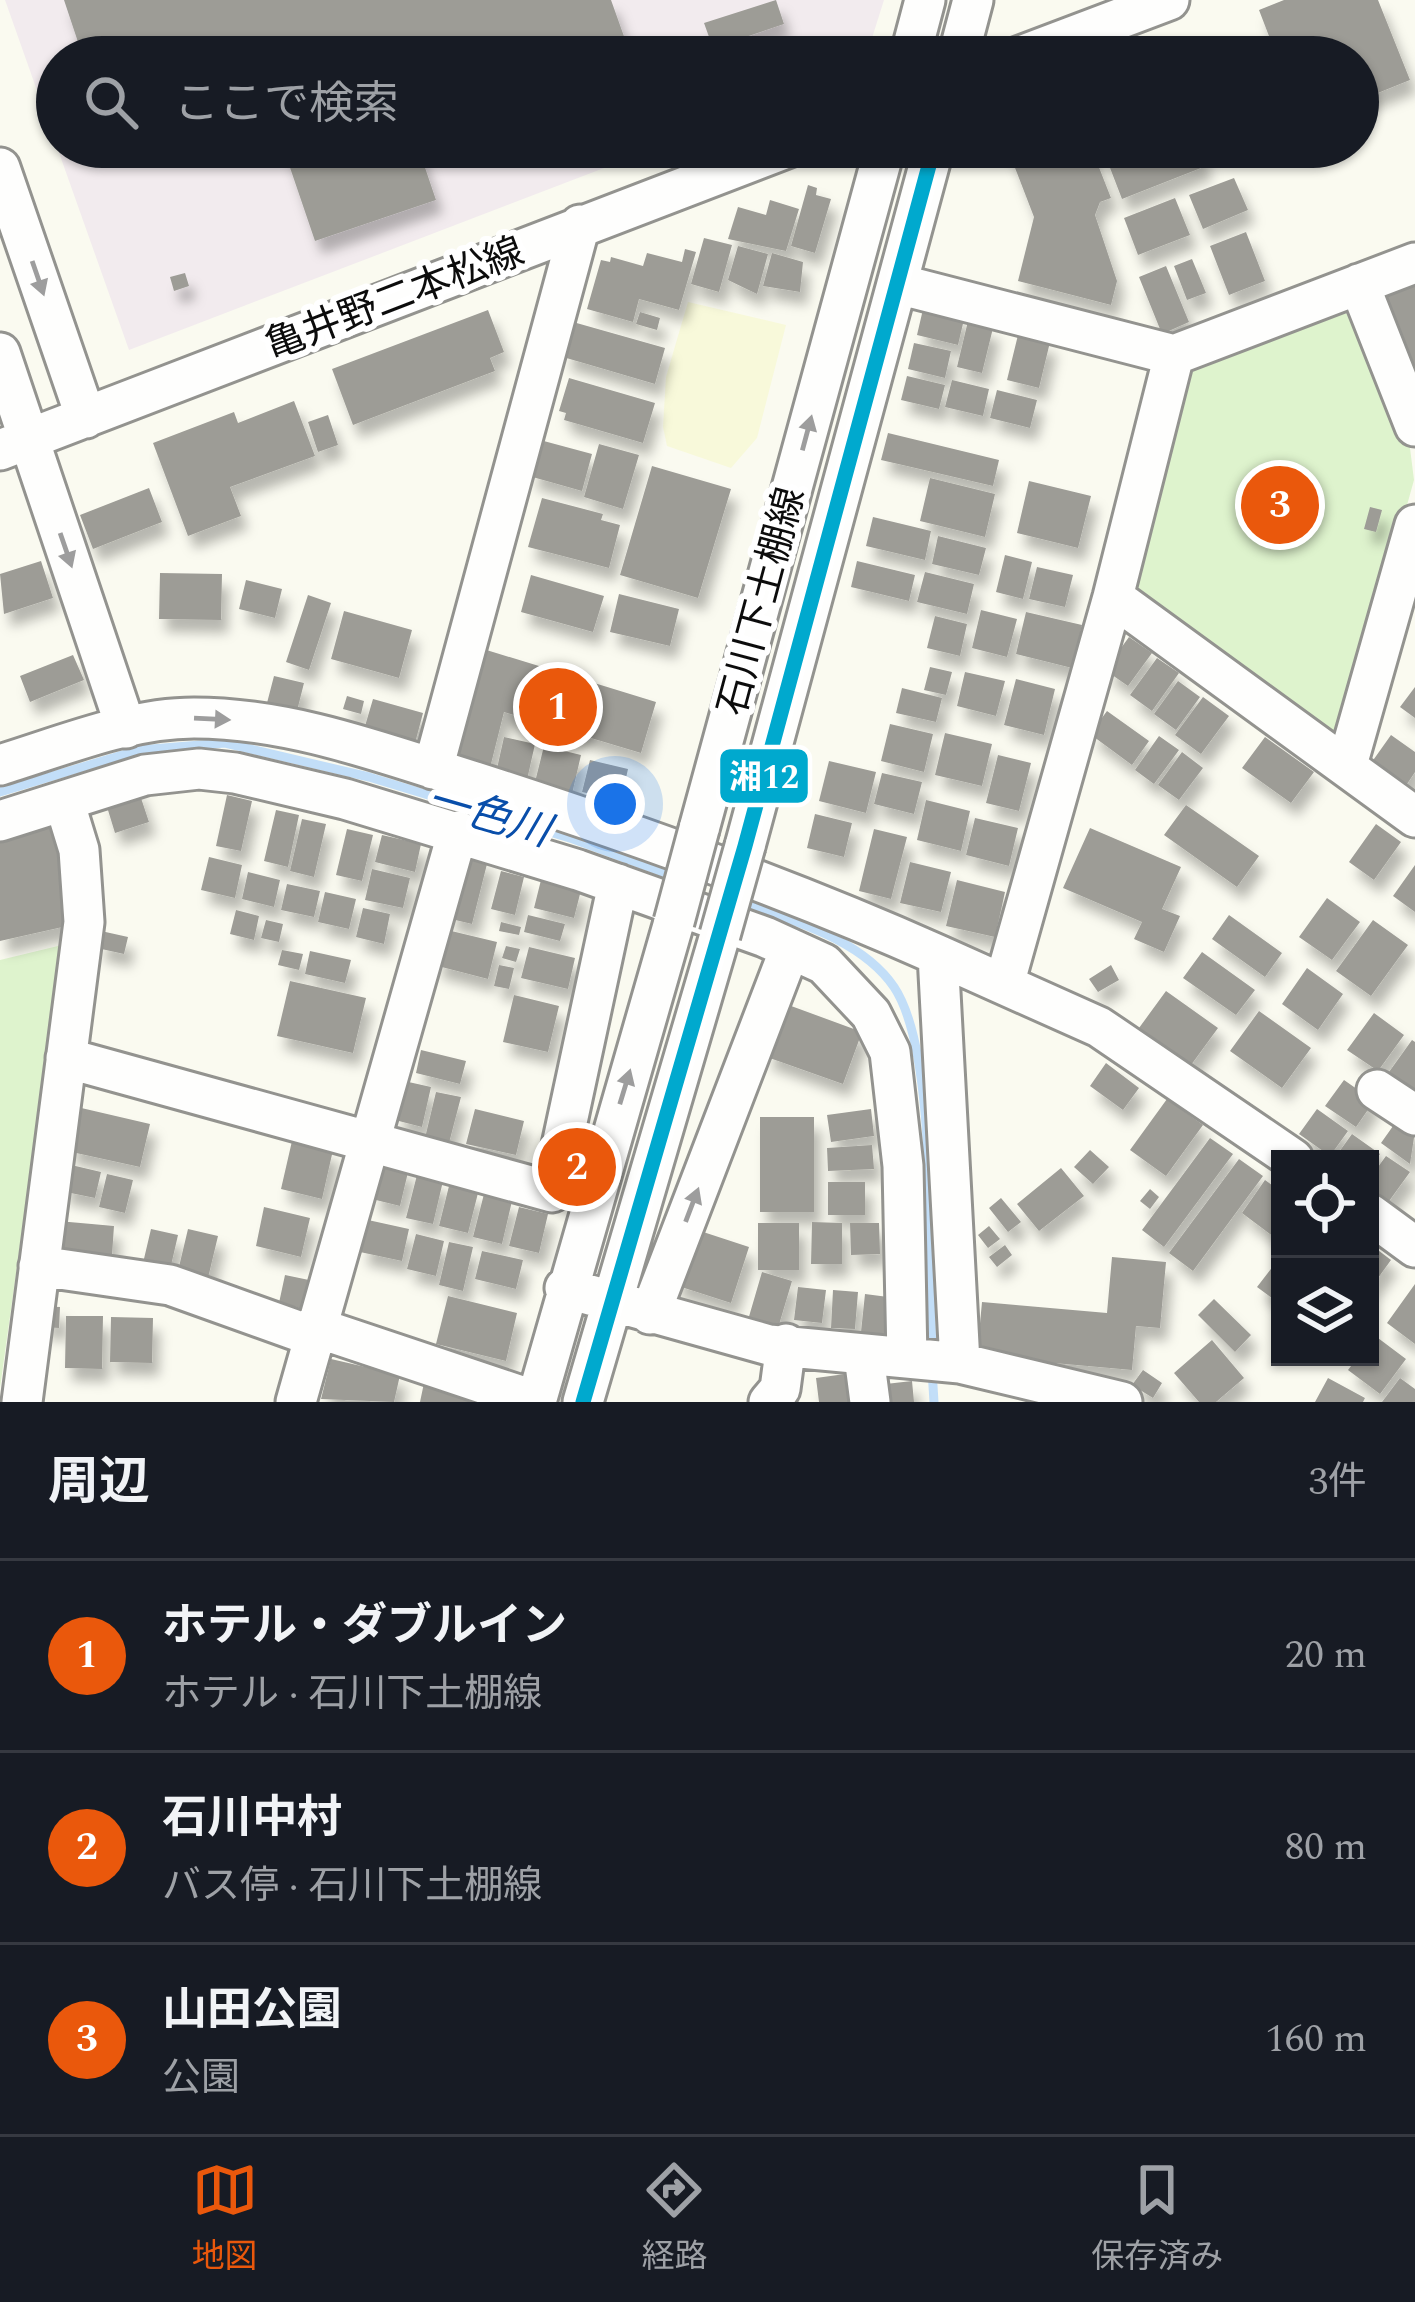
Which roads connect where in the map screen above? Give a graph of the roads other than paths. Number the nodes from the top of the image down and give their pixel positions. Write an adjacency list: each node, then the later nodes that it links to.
1 (925, 0): 4 (street)
2 (974, 0): 5 (street)
3 (1169, 0): 6 (street)
4 (916, 36)
5 (964, 36)
6 (1074, 36)
7 (0, 168): 17 (street, one-way to 17)
8 (733, 168): 11 (street, 亀井野二本松線)
9 (879, 168): 40 (street, 石川下土棚線, one-way to 9, bridge)
10 (928, 168): 13 (street, 石川下土棚線)
11 (580, 225): 17 (street, 亀井野二本松線); 25 (street)
12 (1415, 263): 14 (street)
13 (898, 284): 16 (street); 41 (street, 石川下土棚線, bridge)
14 (1359, 284): 16 (street); 18 (street)
15 (0, 352): 19 (street)
16 (1174, 355): 21 (street)
17 (86, 418): 19 (street, 亀井野二本松線)
18 (1415, 426)
19 (14, 445): 22 (street, one-way to 22)
20 (1415, 525): 24 (street)
21 (1113, 597): 24 (street); 33 (street)
22 (126, 728): 23 (street); 25 (street, one-way to 25)
23 (0, 765)
24 (1347, 765): 27 (street)
25 (434, 769): 32 (street)
26 (64, 801): 28 (street); 29 (street); 34 (street)
27 (1415, 817)
28 (0, 821)
29 (458, 831): 30 (street); 37 (street)
30 (618, 884): 31 (street); 37 (street)
31 (790, 949): 42 (street, one-way to 31); 46 (street)
32 (938, 956): 33 (street); 46 (street)
33 (1005, 981): 38 (street)
34 (66, 1058): 37 (street); 39 (street)
35 (1377, 1090): 36 (street)
36 (1415, 1115)
37 (370, 1142): 43 (street)
38 (1280, 1150)
39 (39, 1266): 43 (street); 48 (street)
40 (565, 1288): 41 (street); 47 (street, 石川下土棚線)
41 (610, 1302): 42 (street); 50 (street, 石川下土棚線)
42 (650, 1314): 44 (street)
43 (316, 1333): 47 (street); 49 (street)
44 (785, 1344): 45 (street); 51 (street); 52 (street)
45 (864, 1356): 46 (street); 53 (street)
46 (931, 1360): 54 (street)
47 (536, 1401)
48 (22, 1402)
49 (296, 1402)
50 (583, 1402)
51 (769, 1402)
52 (799, 1402)
53 (870, 1402)
54 (1122, 1402)

